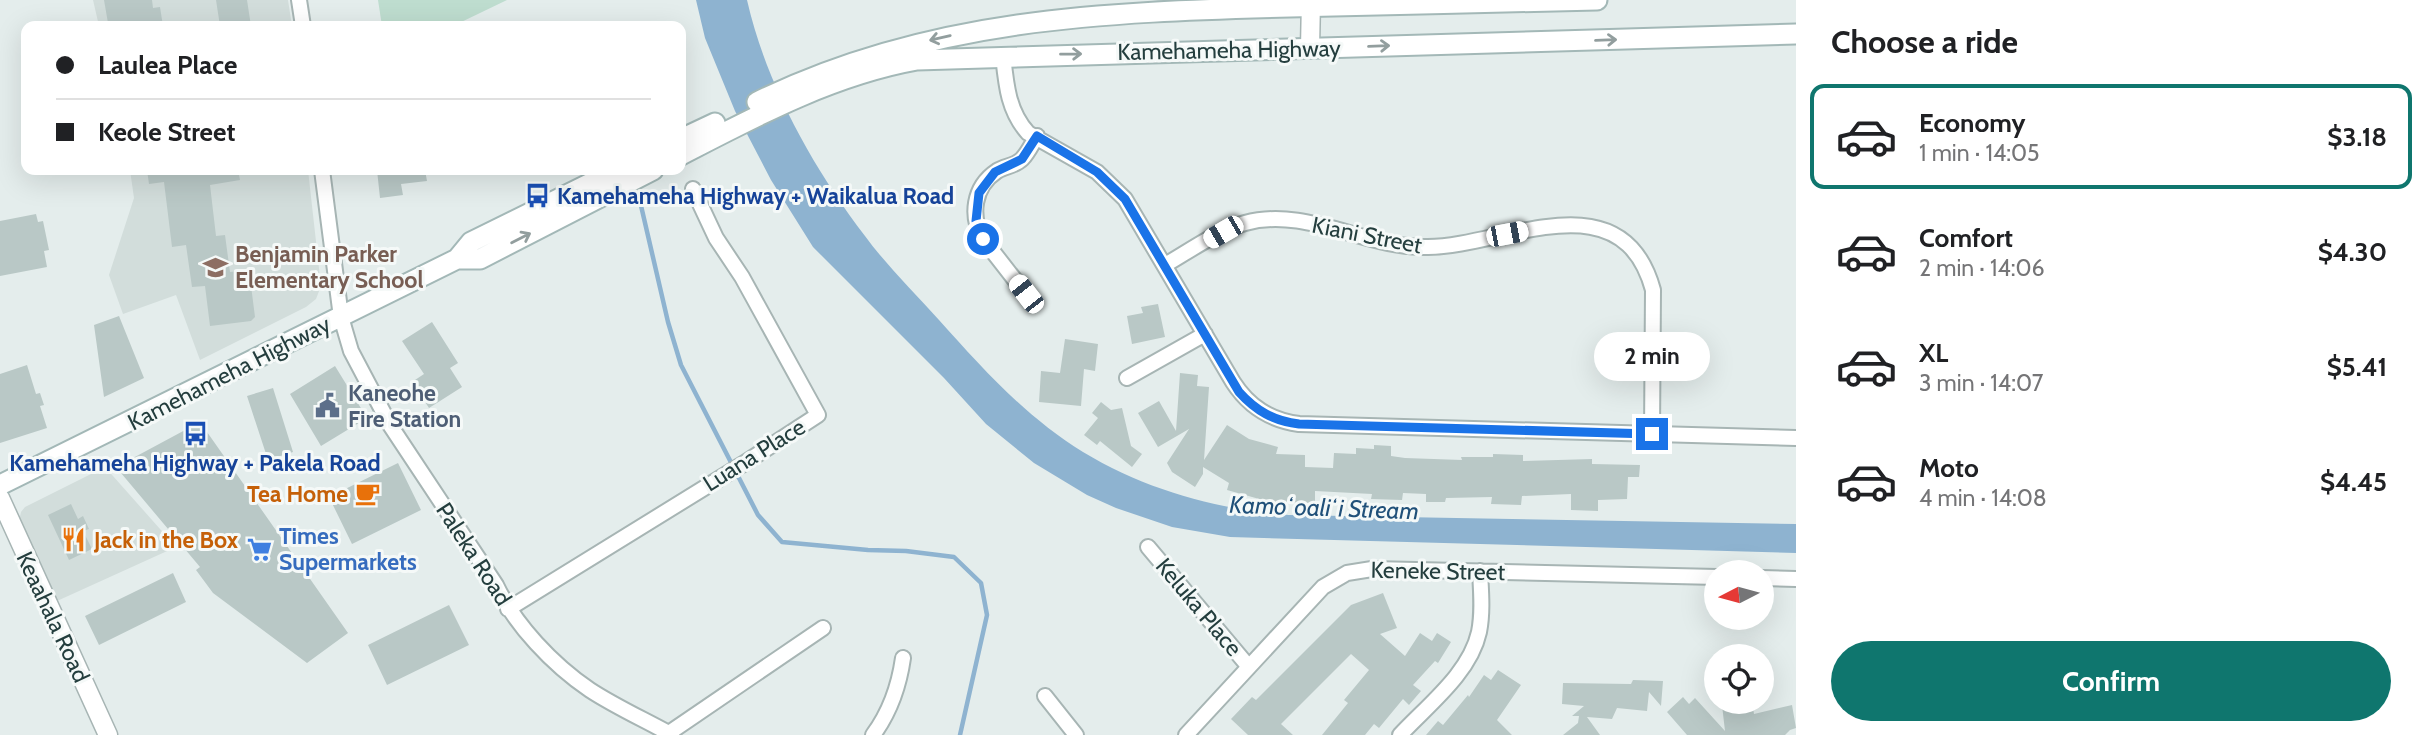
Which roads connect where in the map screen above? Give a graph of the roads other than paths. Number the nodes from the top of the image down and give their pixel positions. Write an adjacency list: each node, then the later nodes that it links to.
1 (299, 0): 5 (street)
2 (1597, 0): 3 (main road, Kamehameha Highway)
3 (1311, 3): 4 (main road, Kamehameha Highway); 8 (street)
4 (1112, 6): 6 (main road, Kamehameha Highway)
5 (302, 21)
6 (1007, 25): 9 (main road); 10 (main road, Kamehameha Highway, one-way to 10)
7 (1796, 34): 8 (main road, Kamehameha Highway, one-way to 7)
8 (1310, 48): 9 (main road, Kamehameha Highway, one-way to 8)
9 (1003, 55): 10 (main road, Kamehameha Highway); 12 (street)
10 (792, 93): 11 (main road, Kamehameha Highway)
11 (731, 122): 13 (main road, Kamehameha Highway); 14 (main road, Kamehameha Highway)
12 (1037, 136): 20 (street); 21 (street)
13 (686, 137)
14 (686, 152)
15 (323, 175): 22 (street, Paleka Road)
16 (607, 175): 19 (main road, Kamehameha Highway)
17 (643, 175): 19 (main road, Kamehameha Highway, one-way to 17)
18 (693, 189): 34 (street, Luana Place)
19 (457, 258): 22 (main road, Kamehameha Highway)
20 (1165, 264): 23 (street); 25 (street, Kiani Street)
21 (1026, 294)
22 (341, 317): 27 (main road, Kamehameha Highway); 34 (street, Paleka Road)
23 (1205, 334): 24 (street); 25 (street)
24 (1127, 378)
25 (1652, 434): 26 (street)
26 (1796, 438)
27 (0, 485)
28 (0, 498): 40 (street, Keaahala Road)
29 (1148, 547): 37 (street, Keluka Place)
30 (1480, 572): 31 (street, Keneke Street); 37 (street, Keneke Street); 44 (street)
31 (1704, 577)
32 (1774, 578): 33 (street)
33 (1796, 579)
34 (508, 609): 39 (street, Paleka Road)
35 (823, 628): 39 (street)
36 (903, 659): 41 (street)
37 (1249, 667): 43 (street, Keneke Street)
38 (1045, 696): 42 (street)
39 (670, 734)
40 (108, 735)
41 (873, 735)
42 (1076, 735)
43 (1186, 735)
44 (1400, 735)

